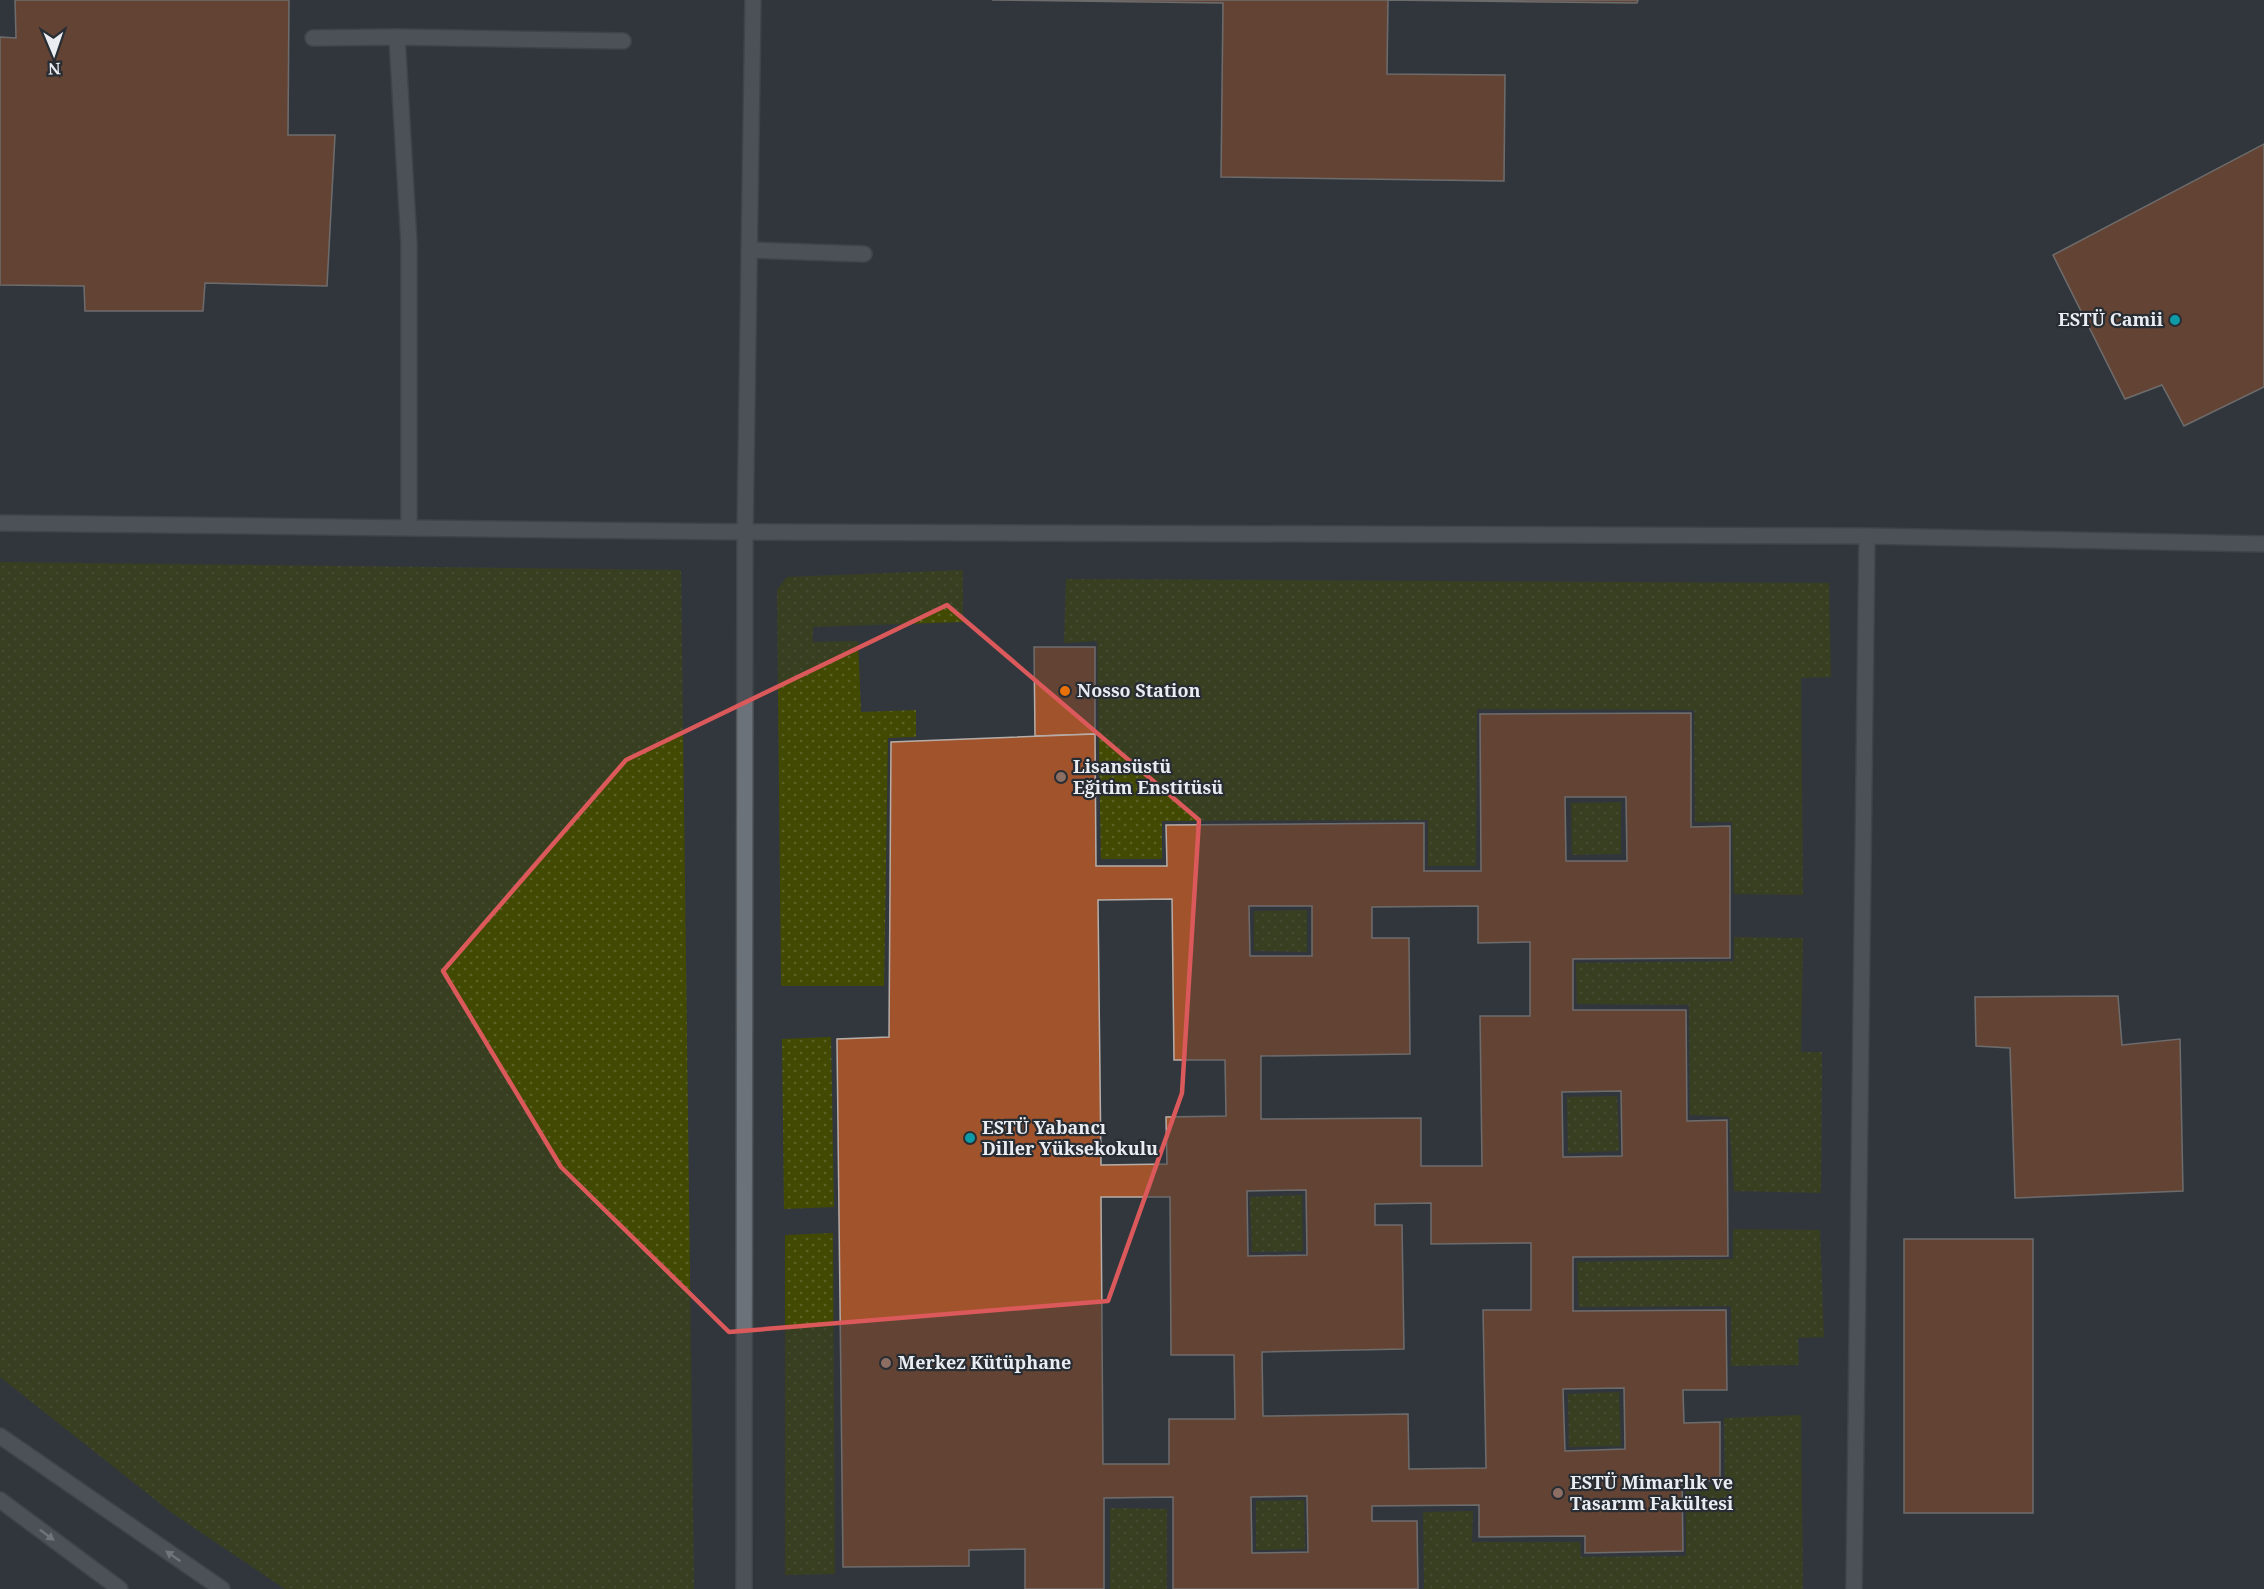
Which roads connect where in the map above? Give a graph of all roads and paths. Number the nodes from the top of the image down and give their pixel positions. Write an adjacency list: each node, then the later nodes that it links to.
1 (753, 0): 5 (street)
2 (396, 37): 3 (street); 4 (street); 8 (street)
3 (314, 38)
4 (623, 41)
5 (749, 250): 6 (street); 9 (street)
6 (864, 254)
7 (0, 523): 8 (street)
8 (409, 528): 9 (street)
9 (745, 532): 10 (street); 16 (street)
10 (1867, 536): 11 (street); 17 (street)
11 (2264, 544)
12 (0, 1436): 15 (street, one-way to 12)
13 (0, 1500): 14 (street, one-way to 14)
14 (120, 1589)
15 (222, 1589)
16 (744, 1589)
17 (1854, 1589)

